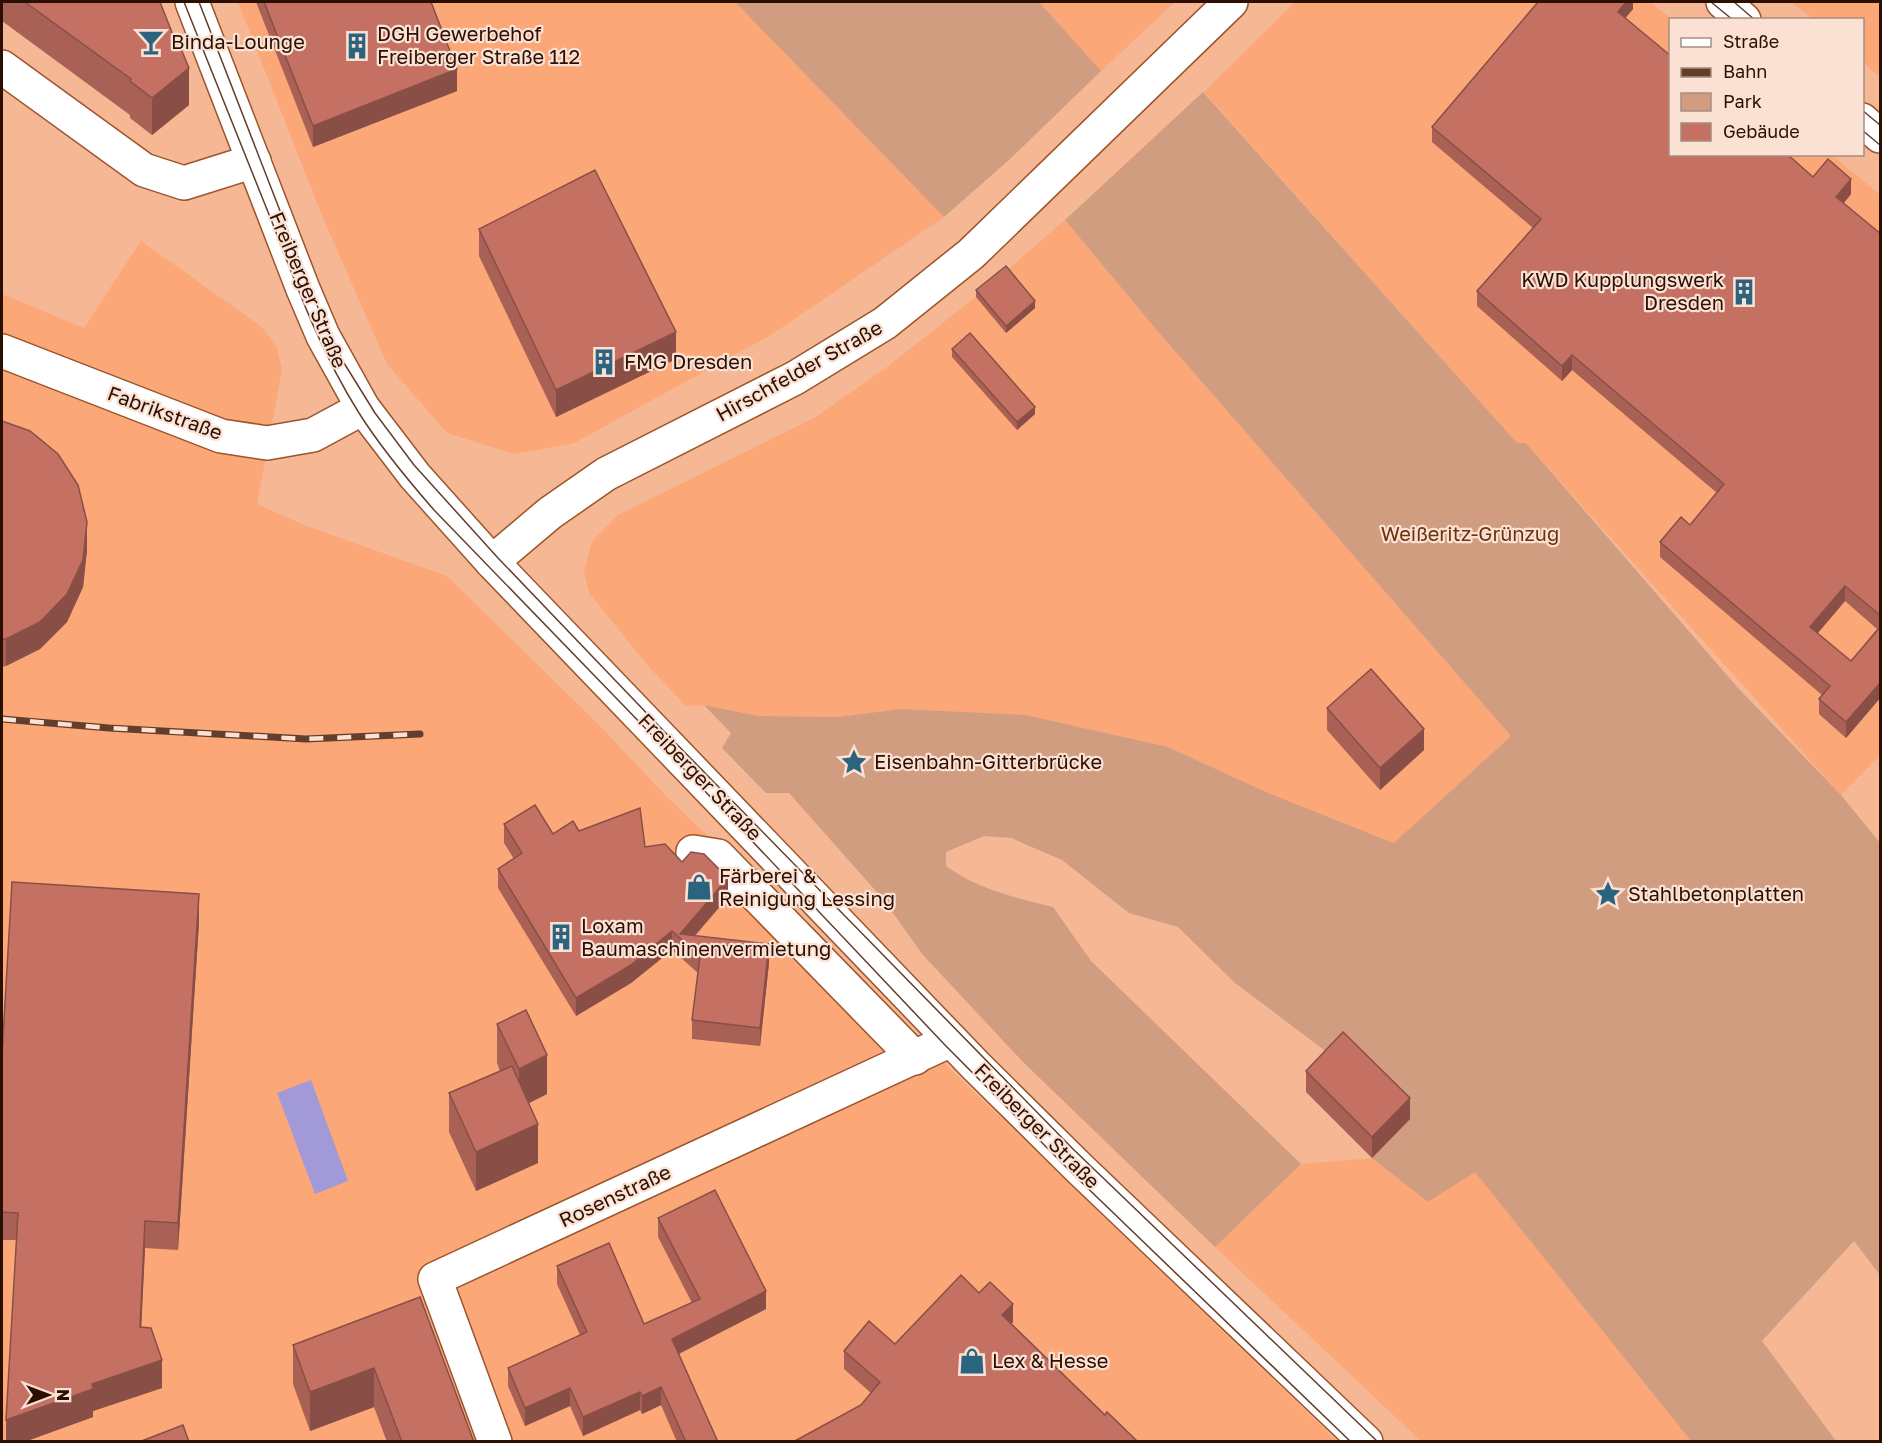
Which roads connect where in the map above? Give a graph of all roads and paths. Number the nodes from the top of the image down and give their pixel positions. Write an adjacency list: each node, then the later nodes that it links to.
1 (192, 2): 8 (street, Freiberger Straße)
2 (1231, 2): 11 (street, Hirschfelder Straße)
3 (1723, 2): 4 (street)
4 (1742, 18)
5 (2, 67): 8 (street)
6 (1864, 121): 7 (street)
7 (1881, 135)
8 (254, 161): 10 (street, Freiberger Straße)
9 (2, 351): 10 (street, Fabrikstraße)
10 (363, 408): 11 (street, Freiberger Straße)
11 (492, 562): 13 (street, Freiberger Straße)
12 (693, 852): 14 (street)
13 (951, 1040): 14 (street, Rosenstraße); 16 (street, Freiberger Straße)
14 (915, 1058): 15 (street, Rosenstraße)
15 (495, 1442)
16 (1366, 1442)

